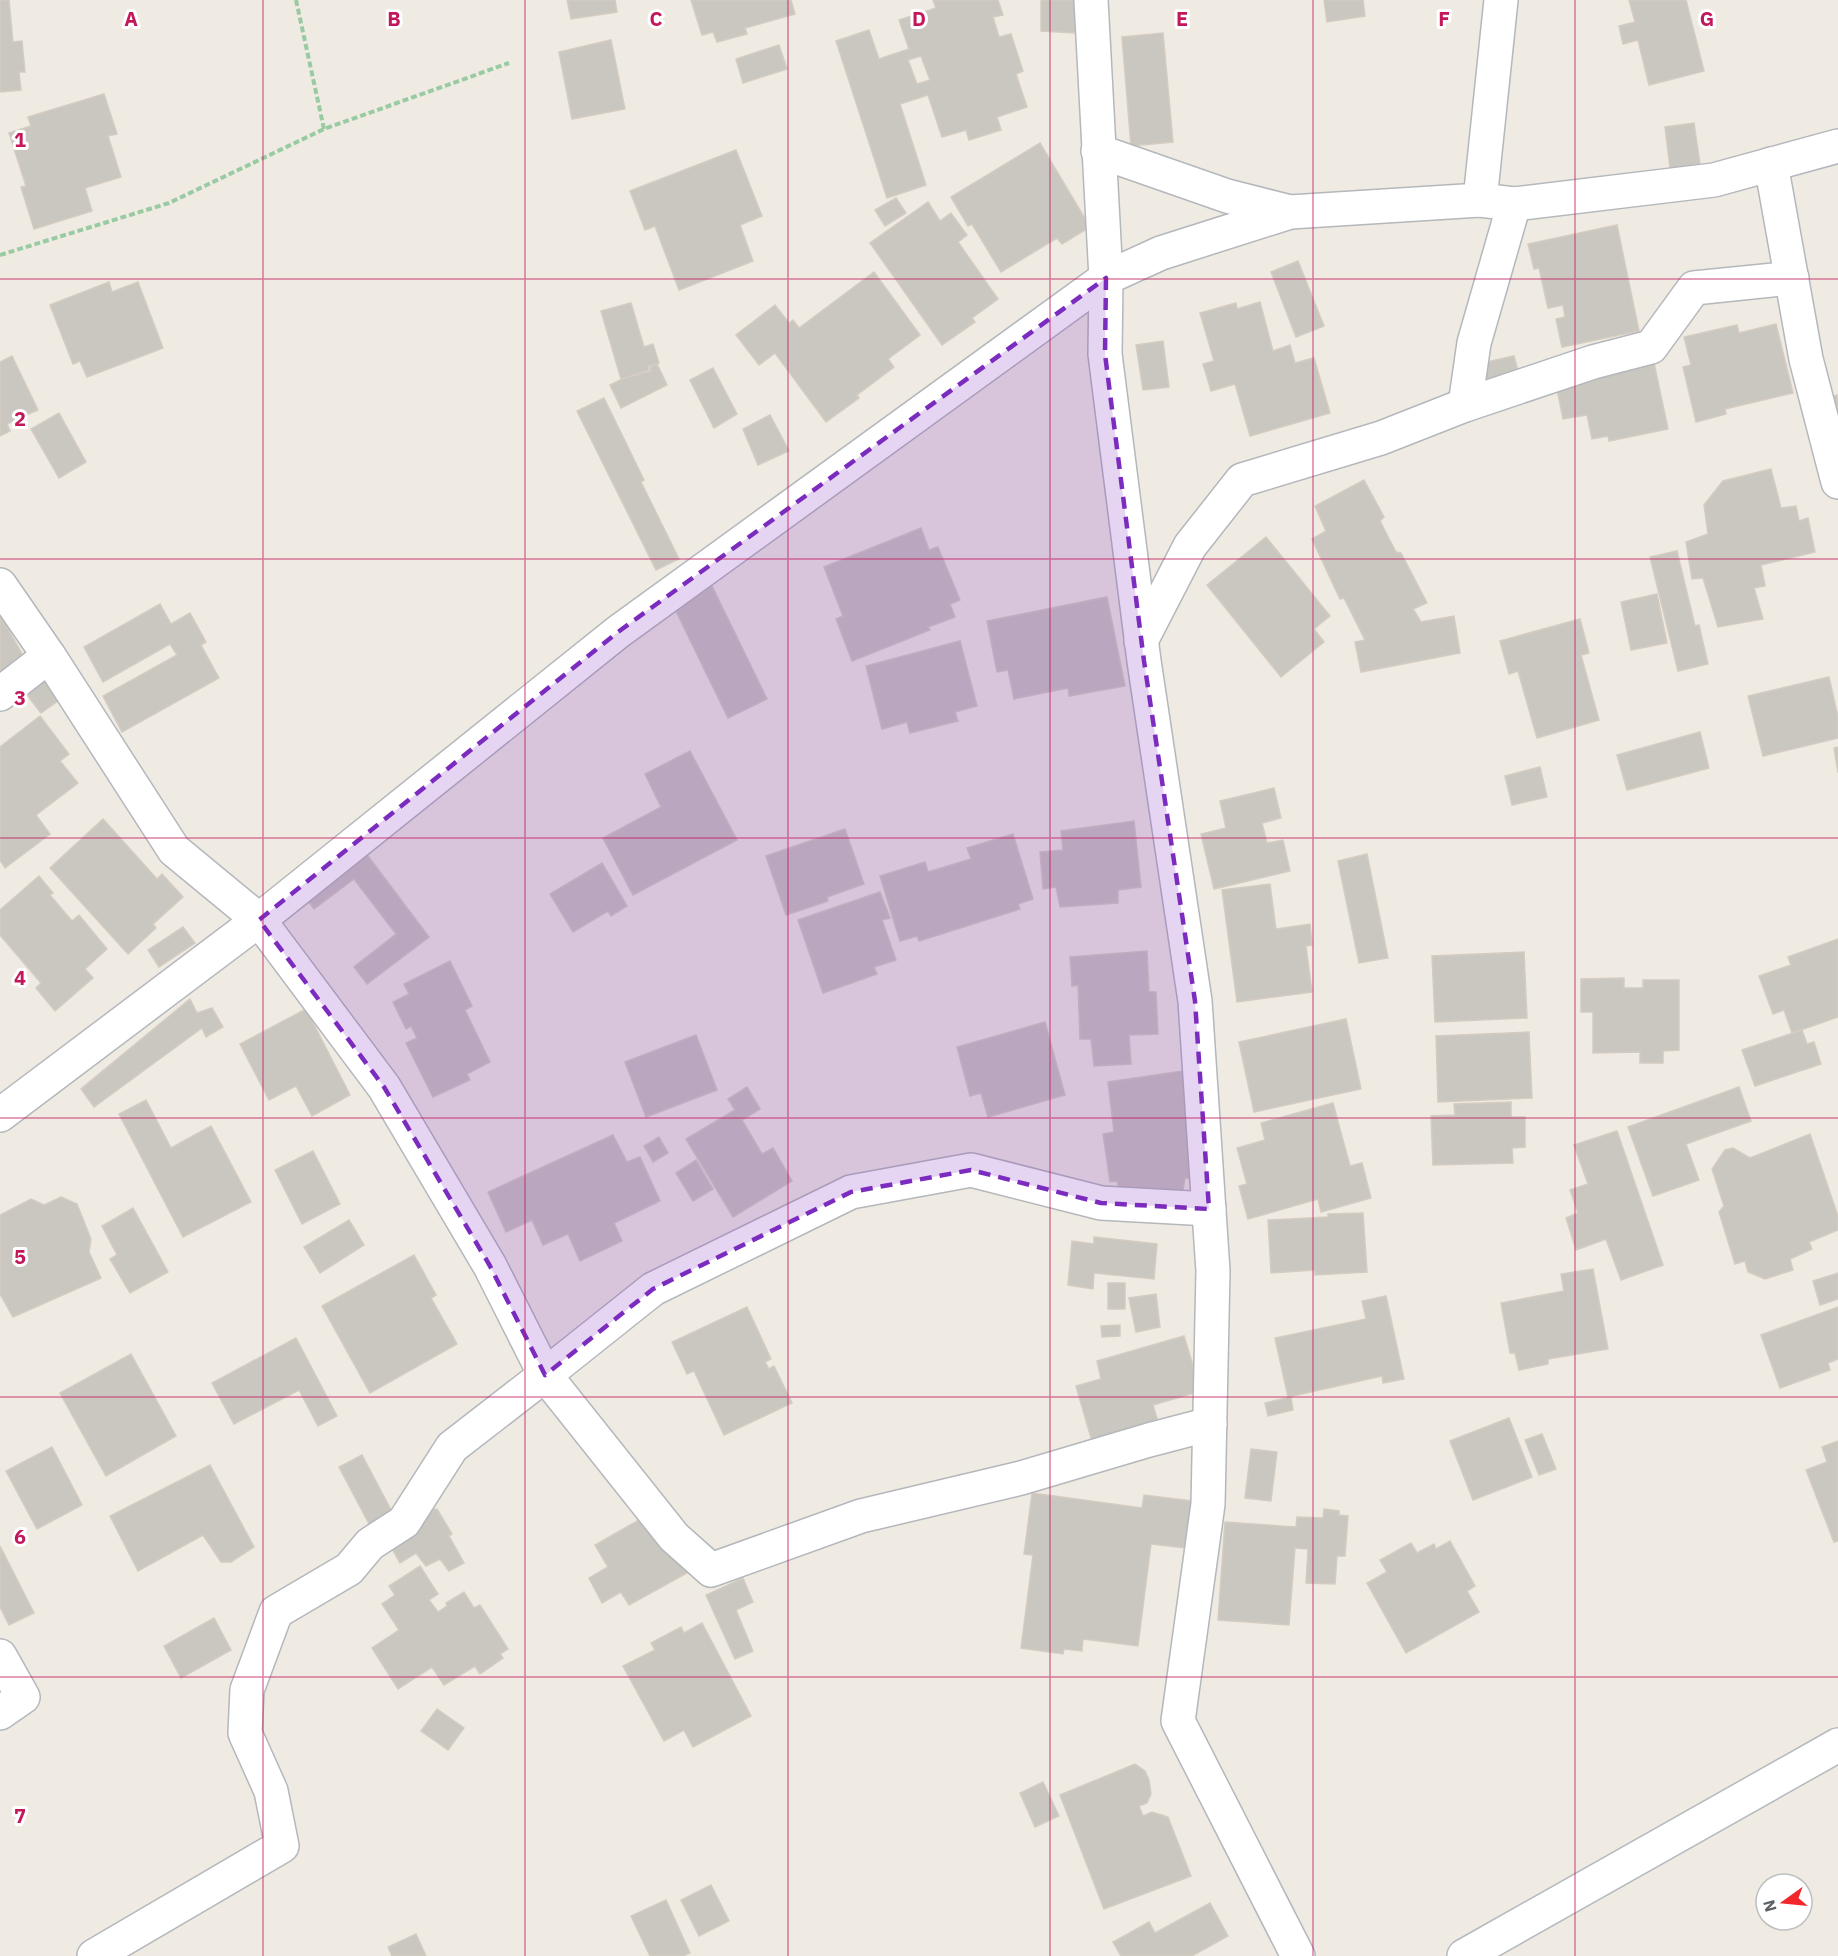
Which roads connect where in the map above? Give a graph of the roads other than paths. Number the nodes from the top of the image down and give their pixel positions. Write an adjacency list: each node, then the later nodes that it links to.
1 (1091, 0): 4 (street)
2 (1501, 0): 6 (street)
3 (1838, 146): 5 (street)
4 (1098, 151): 8 (street); 9 (street)
5 (1771, 165): 7 (street); 10 (street)
6 (1480, 200): 7 (street); 8 (street)
7 (1514, 204): 11 (street)
8 (1290, 212): 9 (street)
9 (1106, 278): 14 (street); 17 (street)
10 (1792, 278): 11 (street); 12 (street)
11 (1465, 405): 14 (street)
12 (1838, 482)
13 (0, 585): 15 (street)
14 (1141, 641): 19 (street)
15 (49, 656): 16 (street); 17 (street)
16 (0, 694)
17 (259, 920): 18 (street); 20 (street)
18 (0, 1115)
19 (1209, 1209): 20 (street); 21 (street)
20 (545, 1375): 21 (street); 25 (street)
21 (1210, 1424): 26 (street)
22 (0, 1656): 23 (street)
23 (0, 1713)
24 (1838, 1745): 27 (street)
25 (94, 1956)
26 (1298, 1956)
27 (1464, 1956)

